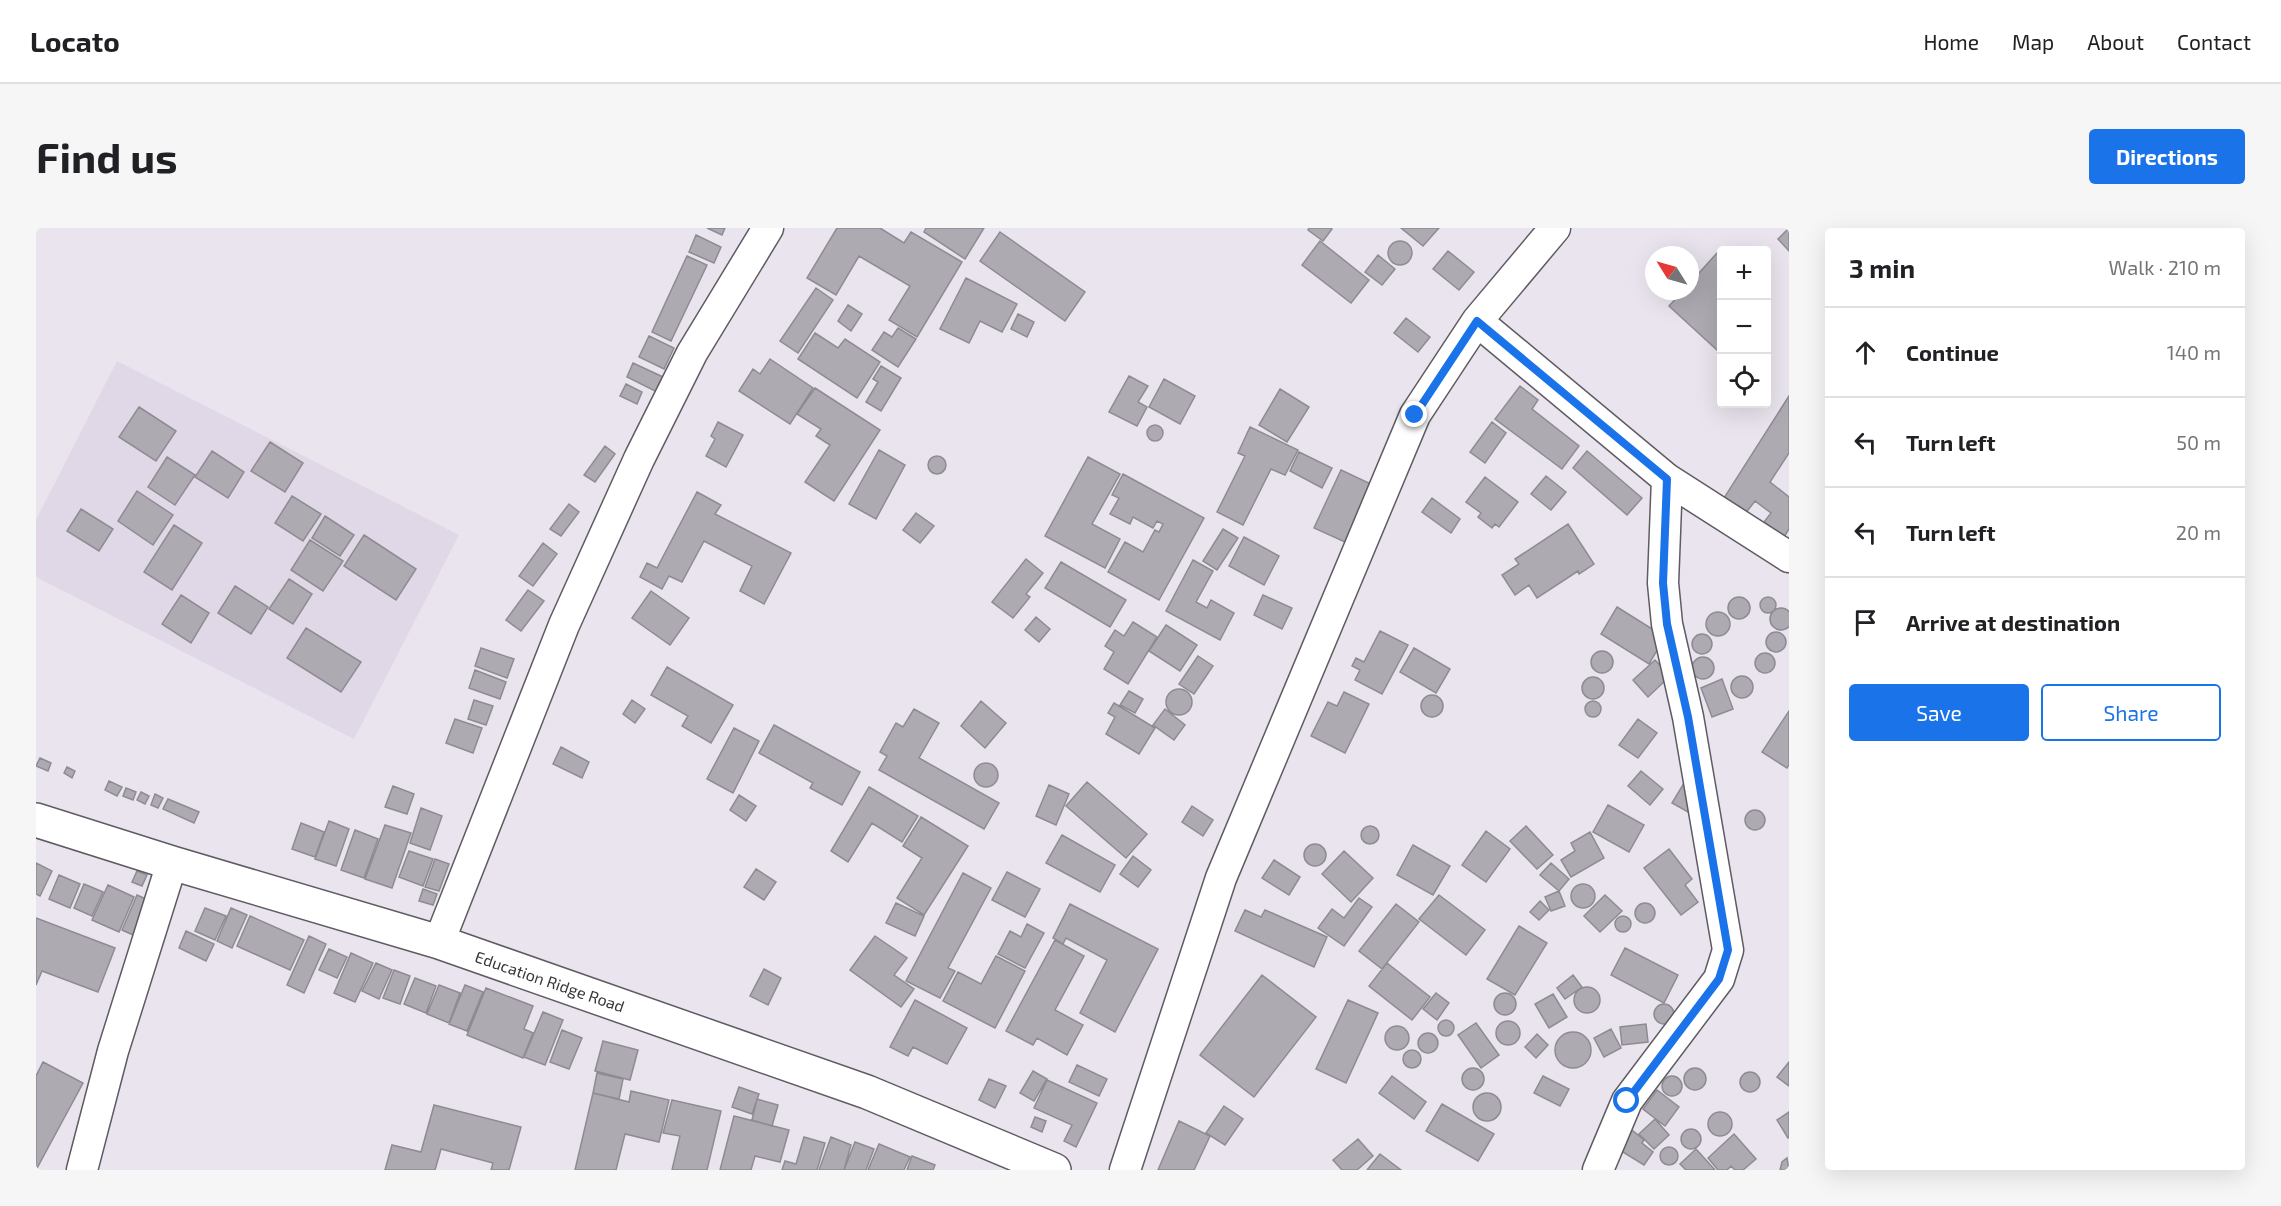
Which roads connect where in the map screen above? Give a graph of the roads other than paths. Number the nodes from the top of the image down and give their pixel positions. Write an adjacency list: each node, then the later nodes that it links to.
1 (768, 228): 8 (street)
2 (1555, 228): 3 (street)
3 (1477, 321): 4 (street); 11 (street)
4 (1667, 479): 5 (street); 12 (street)
5 (1789, 557)
6 (36, 819): 7 (main road, Education Ridge Road)
7 (172, 863): 8 (main road, Education Ridge Road); 9 (street)
8 (439, 942): 10 (main road, Education Ridge Road)
9 (82, 1170)
10 (1054, 1170)
11 (1125, 1170)
12 (1598, 1170)

